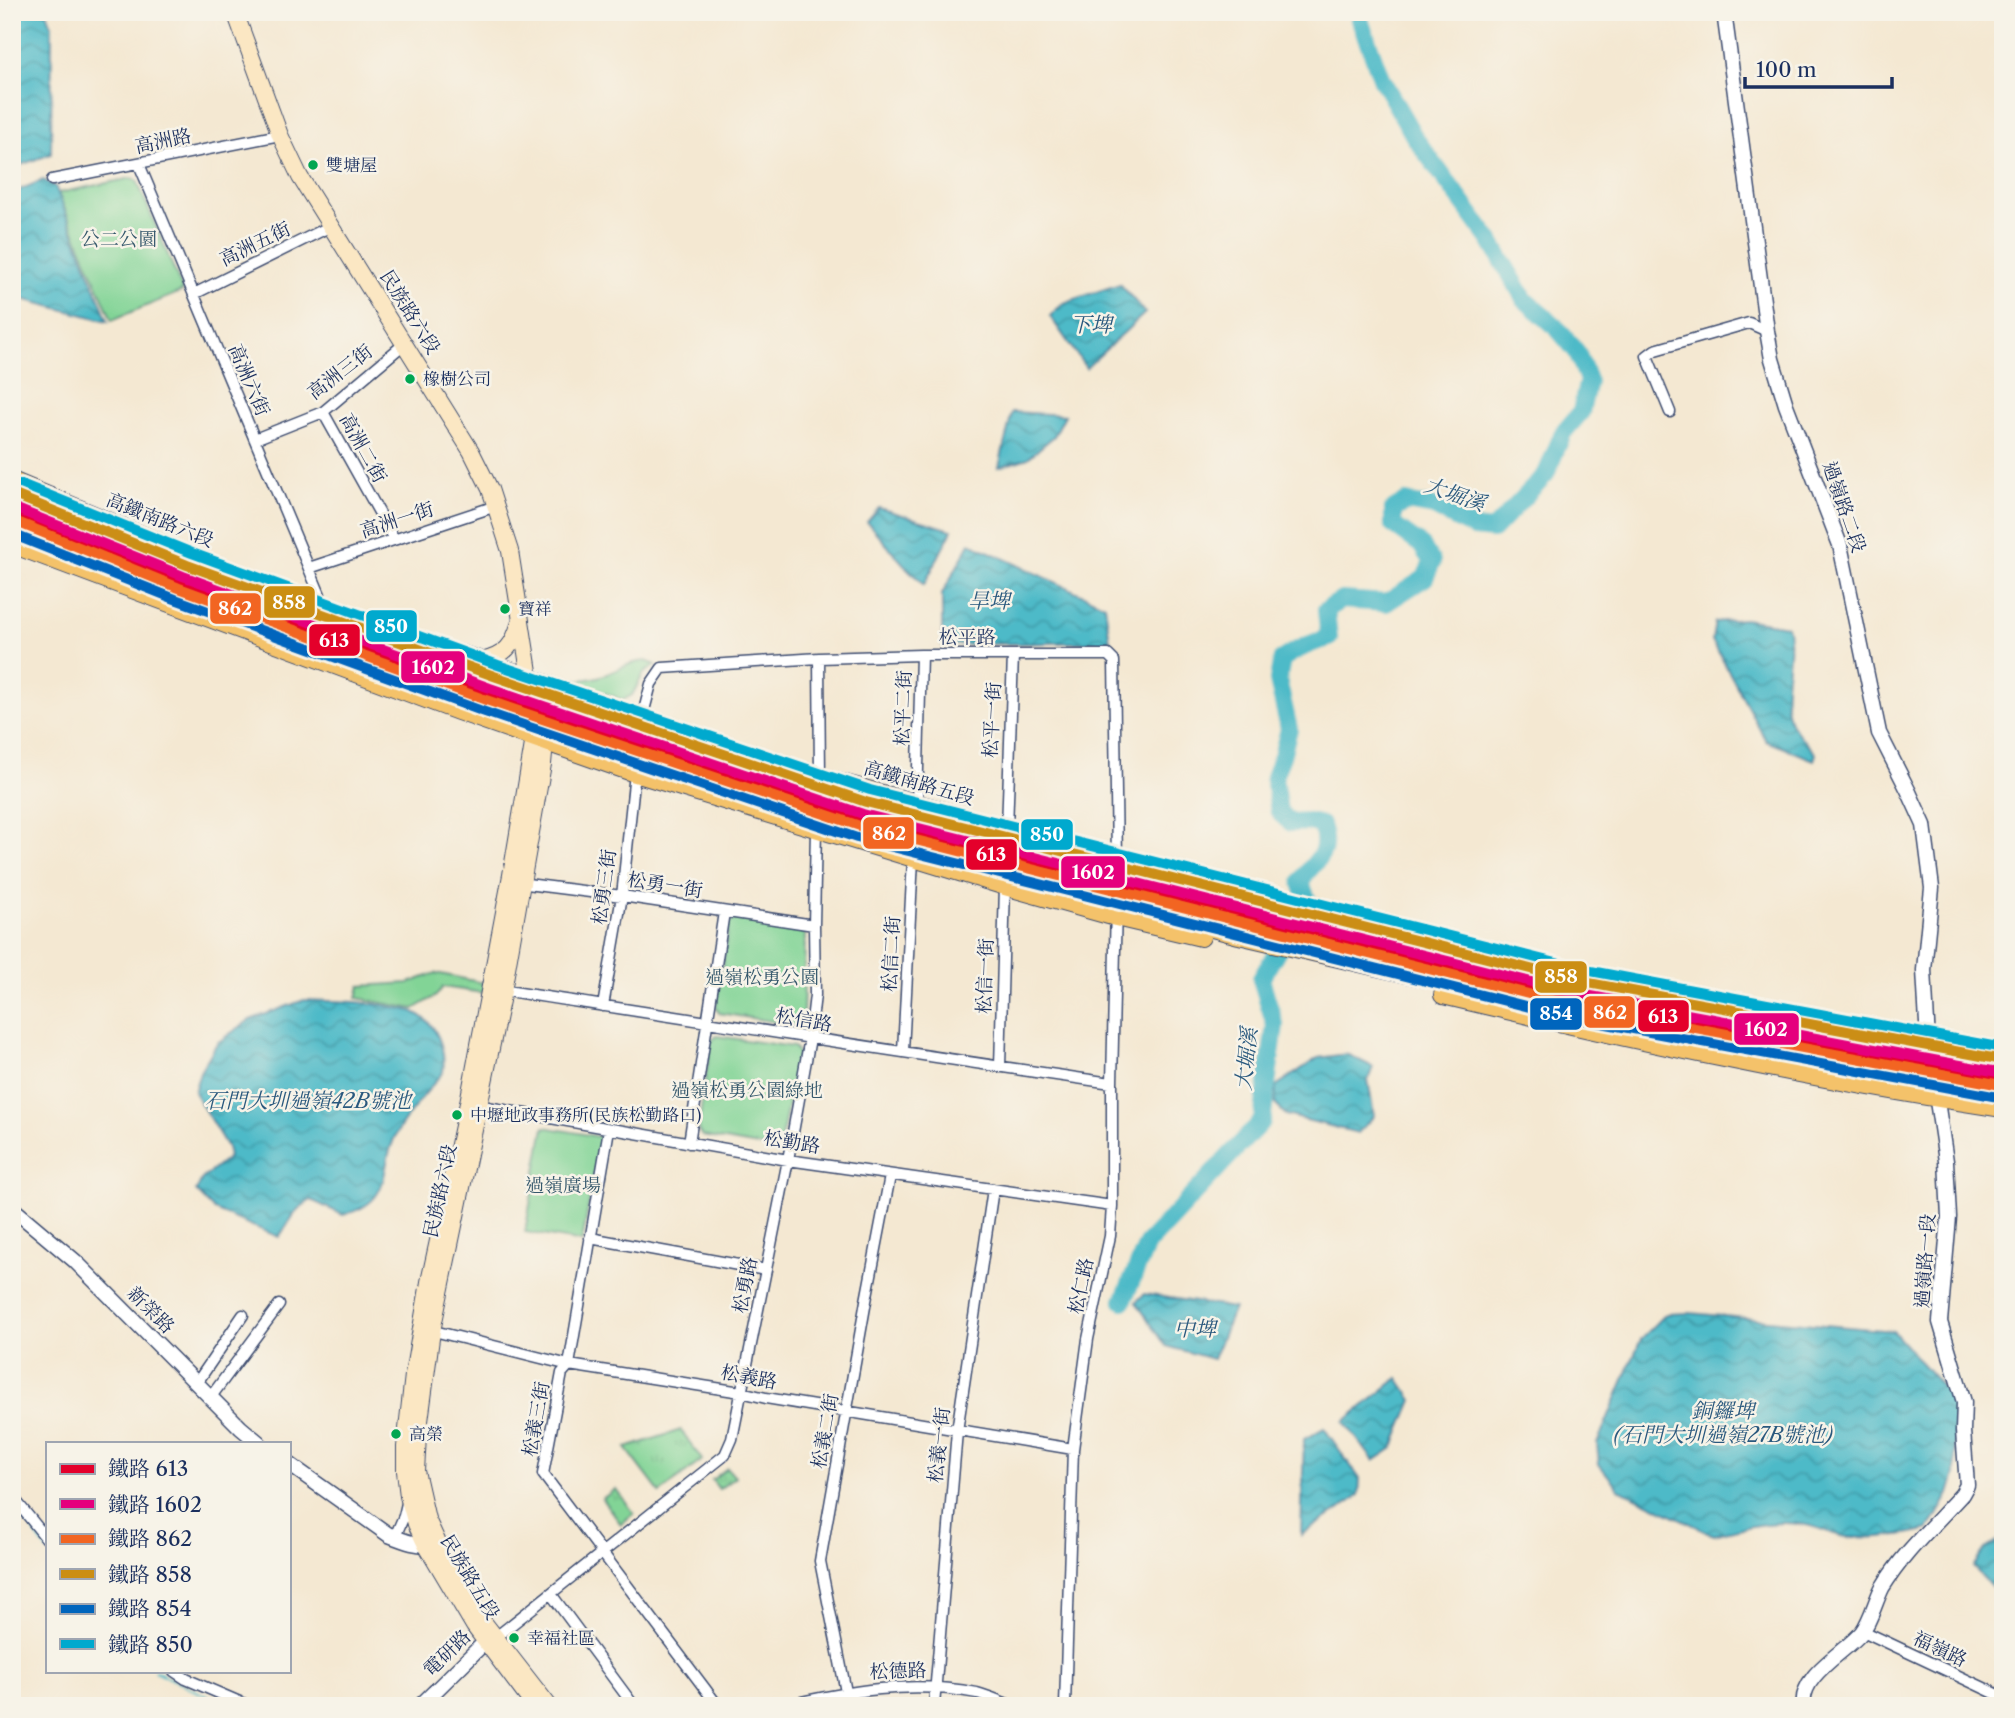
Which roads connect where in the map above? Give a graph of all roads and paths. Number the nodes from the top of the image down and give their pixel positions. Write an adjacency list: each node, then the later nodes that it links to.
1 (235, 12): 3 (main road, 民族路六段)
2 (1724, 12): 8 (street, 過嶺路二段)
3 (280, 135): 4 (street, 高洲路); 6 (main road, 民族路六段)
4 (139, 164): 5 (street, 高洲路); 7 (street, 高洲六街)
5 (52, 180)
6 (331, 226): 7 (street, 高洲五街); 9 (main road, 民族路六段)
7 (194, 293): 12 (street, 高洲六街)
8 (1767, 331): 11 (street); 54 (street, 過嶺路二段)
9 (404, 344): 10 (street, 高洲三街); 16 (main road, 民族路六段)
10 (323, 412): 12 (street, 高洲三街); 18 (street, 高洲二街)
11 (1670, 412)
12 (255, 439): 21 (street, 高洲六街)
13 (12, 481): 15 (main road, 高鐵南路六段)
14 (12, 494): 15 (main road); 28 (main road, 高鐵南路六段)
15 (65, 503): 22 (main road, 高鐵南路六段)
16 (496, 506): 18 (street, 高洲一街); 23 (main road, 民族路六段)
17 (12, 528): 20 (main road)
18 (394, 539): 21 (street, 高洲一街)
19 (12, 543): 20 (main road); 30 (main road)
20 (56, 546): 30 (main road)
21 (310, 568): 22 (street, 高洲六街)
22 (326, 609): 27 (main road, 高鐵南路六段)
23 (521, 616): 27 (main road); 28 (main road, 民族路六段)
24 (1013, 654): 25 (street, 松平路); 35 (street, 松平一街); 37 (street, 松平路)
25 (922, 655): 26 (street, 松平路); 33 (street, 松平二街)
26 (820, 658): 29 (street, 松平路); 32 (street)
27 (482, 661): 28 (main road, 高鐵南路六段)
28 (532, 685): 29 (main road, 高鐵南路五段); 30 (main road, 民族路六段); 37 (main road, 高鐵南路五段)
29 (642, 718): 32 (main road, 高鐵南路五段)
30 (539, 734): 31 (main road); 38 (main road, 民族路六段); 41 (main road)
31 (635, 773): 34 (main road); 40 (street, 松勇三街)
32 (820, 777): 33 (main road, 高鐵南路五段)
33 (917, 805): 35 (main road, 高鐵南路五段)
34 (816, 828): 36 (main road); 43 (street, 松勇路)
35 (1007, 829): 37 (main road, 高鐵南路五段)
36 (914, 859): 39 (main road); 55 (street, 松信二街)
37 (1116, 865): 41 (street, 松仁路); 44 (main road, 高鐵南路五段); 45 (main road, 高鐵南路五段)
38 (516, 883): 40 (street, 松勇一街); 46 (main road, 民族路六段)
39 (1005, 886): 41 (main road); 58 (street, 松信一街)
40 (622, 896): 42 (street, 松勇一街); 50 (street, 松勇三街)
41 (1116, 910): 48 (main road); 49 (main road); 59 (street, 松仁路)
42 (724, 912): 43 (street, 松勇一街); 52 (street)
43 (814, 925): 53 (street, 松勇路)
44 (1475, 964): 45 (main road); 51 (main road, 高鐵南路五段)
45 (1536, 966): 47 (main road, 高鐵南路五段)
46 (496, 990): 50 (street, 松信路); 62 (main road, 民族路六段)
47 (1702, 999): 51 (main road); 54 (main road, 高鐵南路五段)
48 (1487, 1005): 49 (main road); 60 (main road)
49 (1541, 1005): 60 (main road)
50 (603, 1006): 52 (street, 松信路)
51 (1755, 1020): 54 (main road, 高鐵南路五段)
52 (706, 1021): 53 (street, 松信路); 65 (street)
53 (810, 1038): 55 (street, 松信路); 66 (street, 松勇路)
54 (1928, 1046): 56 (main road, 高鐵南路五段); 57 (main road, 高鐵南路五段); 60 (street, 過嶺路一段)
55 (903, 1051): 58 (street, 松信路)
56 (2003, 1054)
57 (2003, 1066)
58 (1000, 1067): 59 (street, 松信路)
59 (1112, 1083): 69 (street, 松仁路)
60 (1936, 1091): 61 (main road); 63 (main road); 92 (street, 過嶺路一段)
61 (2003, 1096)
62 (474, 1104): 64 (street, 松勤路); 75 (main road, 民族路六段)
63 (2003, 1108)
64 (609, 1129): 65 (street, 松勤路); 71 (street, 松義三街)
65 (689, 1143): 66 (street, 松勤路)
66 (788, 1160): 67 (street, 松勤路); 72 (street, 松勇路)
67 (890, 1176): 68 (street, 松勤路); 80 (street, 松義二街)
68 (993, 1189): 69 (street, 松勤路); 81 (street, 松義一街)
69 (1112, 1206): 83 (street, 松仁路)
70 (14, 1212): 77 (street, 新榮路)
71 (590, 1238): 72 (street); 76 (street, 松義三街)
72 (766, 1270): 78 (street, 松勇路)
73 (279, 1305): 79 (street)
74 (243, 1315): 77 (street)
75 (426, 1330): 76 (street, 松義路); 85 (main road, 民族路六段)
76 (569, 1365): 78 (street, 松義路); 90 (street, 松義三街)
77 (196, 1384): 79 (street, 新榮路)
78 (741, 1392): 80 (street, 松義路); 90 (street, 松勇路)
79 (210, 1398): 82 (street, 新榮路)
80 (846, 1412): 81 (street, 松義路); 96 (street, 松義二街)
81 (957, 1431): 83 (street, 松義路); 95 (street, 松義一街)
82 (258, 1442)
83 (1073, 1450): 108 (street, 松仁路)
84 (290, 1465): 87 (street)
85 (414, 1494): 87 (street); 89 (main road, 民族路六段)
86 (12, 1496): 88 (street)
87 (389, 1535): 89 (street)
88 (46, 1538)
89 (432, 1544): 93 (main road, 民族路五段)
90 (604, 1552): 91 (street, 松勇路); 104 (street, 松義三街)
91 (551, 1594): 93 (street, 松勇路); 103 (street)
92 (1863, 1631): 97 (street, 福嶺路); 109 (street, 過嶺路一段)
93 (490, 1643): 99 (street, 電研路); 100 (street, 電研路); 101 (main road, 民族路五段); 102 (main road, 民族路五段)
94 (176, 1672): 98 (street)
95 (936, 1688): 96 (street, 松德路); 106 (street, 松義一街); 107 (street, 松德路)
96 (846, 1692): 105 (street, 松德路)
97 (2003, 1697)
98 (249, 1706)
99 (420, 1706)
100 (433, 1706)
101 (534, 1706)
102 (549, 1706)
103 (634, 1706)
104 (718, 1706)
105 (784, 1706)
106 (934, 1706)
107 (1013, 1706)
108 (1065, 1706)
109 (1804, 1706)

